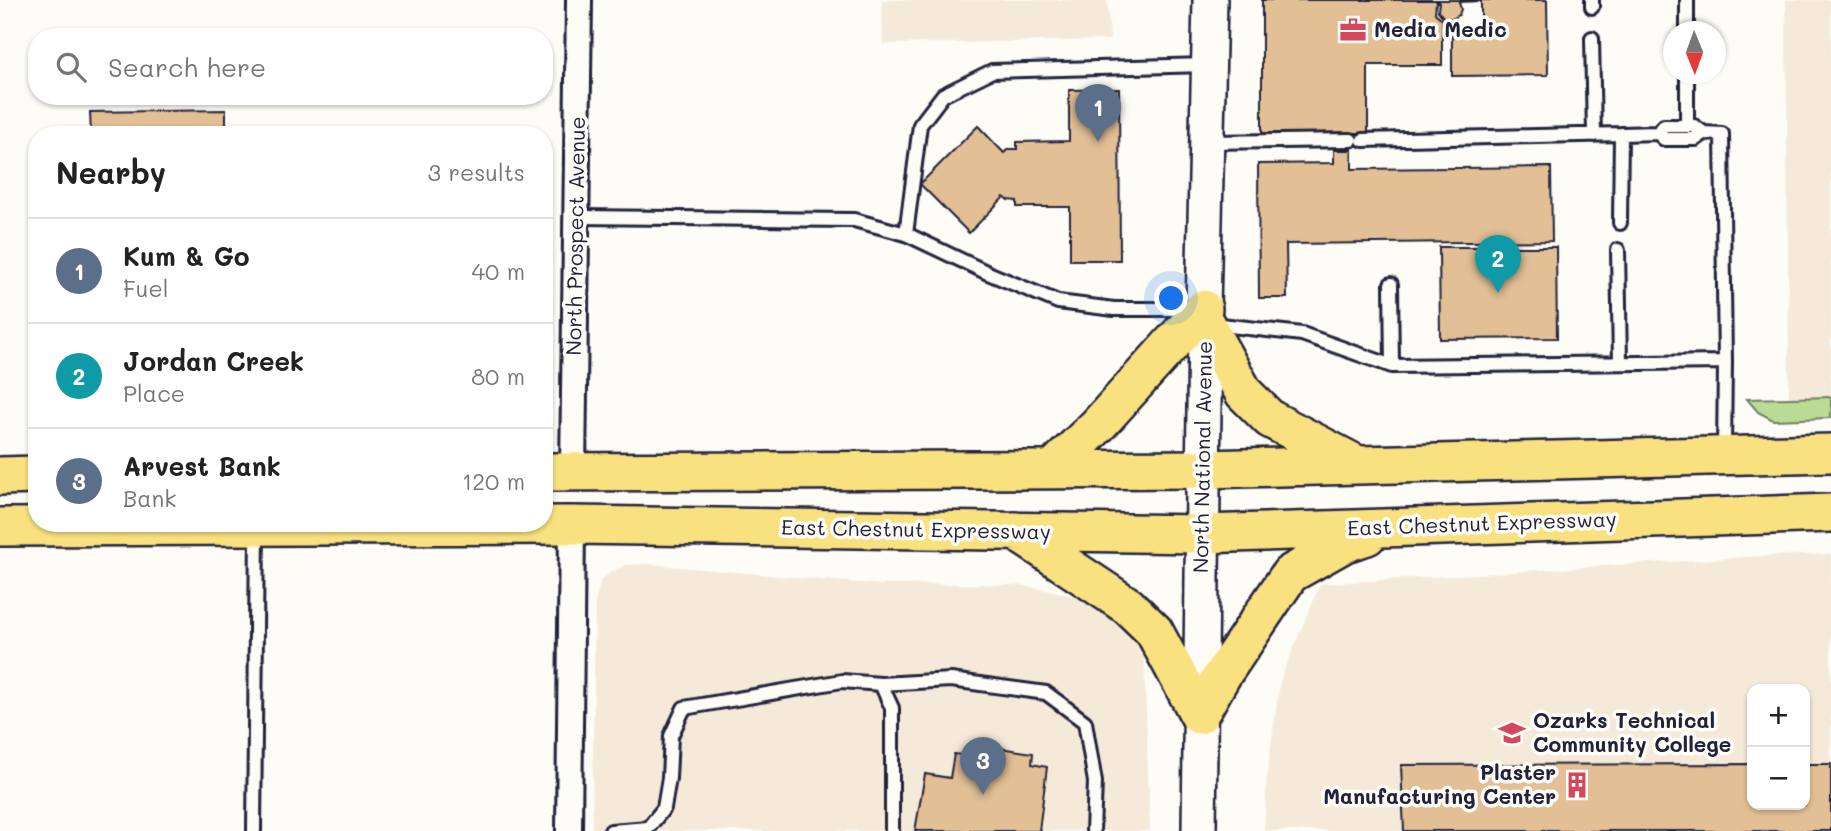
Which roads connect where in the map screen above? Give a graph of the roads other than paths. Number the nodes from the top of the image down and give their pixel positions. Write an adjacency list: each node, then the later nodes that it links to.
1 (579, 0): 14 (street, North Prospect Avenue)
2 (1210, 0): 6 (main road, North National Avenue)
3 (1687, 0): 4 (lane)
4 (1687, 21)
5 (1592, 38): 12 (lane)
6 (1209, 65): 13 (main road, North National Avenue); 16 (lane)
7 (1687, 84): 8 (lane)
8 (1687, 125): 9 (lane); 11 (lane)
9 (1704, 133): 11 (lane); 20 (lane)
10 (1621, 134): 11 (lane); 12 (lane); 15 (lane)
11 (1658, 134)
12 (1594, 135): 13 (lane)
13 (1208, 142): 19 (main road, North National Avenue)
14 (576, 217): 16 (lane); 28 (street, North Prospect Avenue)
15 (1620, 223)
16 (906, 234): 19 (lane)
17 (1618, 250): 21 (lane)
18 (1391, 284): 22 (lane)
19 (1204, 316): 22 (lane); 25 (main road); 26 (main road, North National Avenue); 27 (main road)
20 (1725, 362): 21 (lane); 24 (lane)
21 (1620, 363): 22 (lane)
22 (1392, 366)
23 (1831, 453): 24 (main road)
24 (1724, 456): 25 (main road)
25 (1358, 465): 26 (main road)
26 (1203, 469): 27 (main road); 39 (main road, North National Avenue)
27 (1052, 470): 28 (main road)
28 (559, 472)
29 (28, 475): 30 (main road)
30 (0, 476)
31 (1831, 513): 36 (main road, East Chestnut Expressway)
32 (553, 525): 33 (main road, East Chestnut Expressway)
33 (572, 525): 37 (main road, East Chestnut Expressway); 43 (street)
34 (0, 527): 35 (main road, East Chestnut Expressway)
35 (28, 527)
36 (1394, 527): 39 (main road, East Chestnut Expressway); 41 (main road)
37 (1015, 531): 39 (main road, East Chestnut Expressway); 41 (main road)
38 (257, 532): 42 (lane)
39 (1202, 534): 41 (main road, North National Avenue)
40 (881, 684): 44 (lane); 45 (lane); 46 (lane)
41 (1199, 715): 47 (main road, North National Avenue)
42 (254, 831)
43 (569, 831)
44 (611, 831)
45 (892, 831)
46 (1093, 831)
47 (1199, 831)

